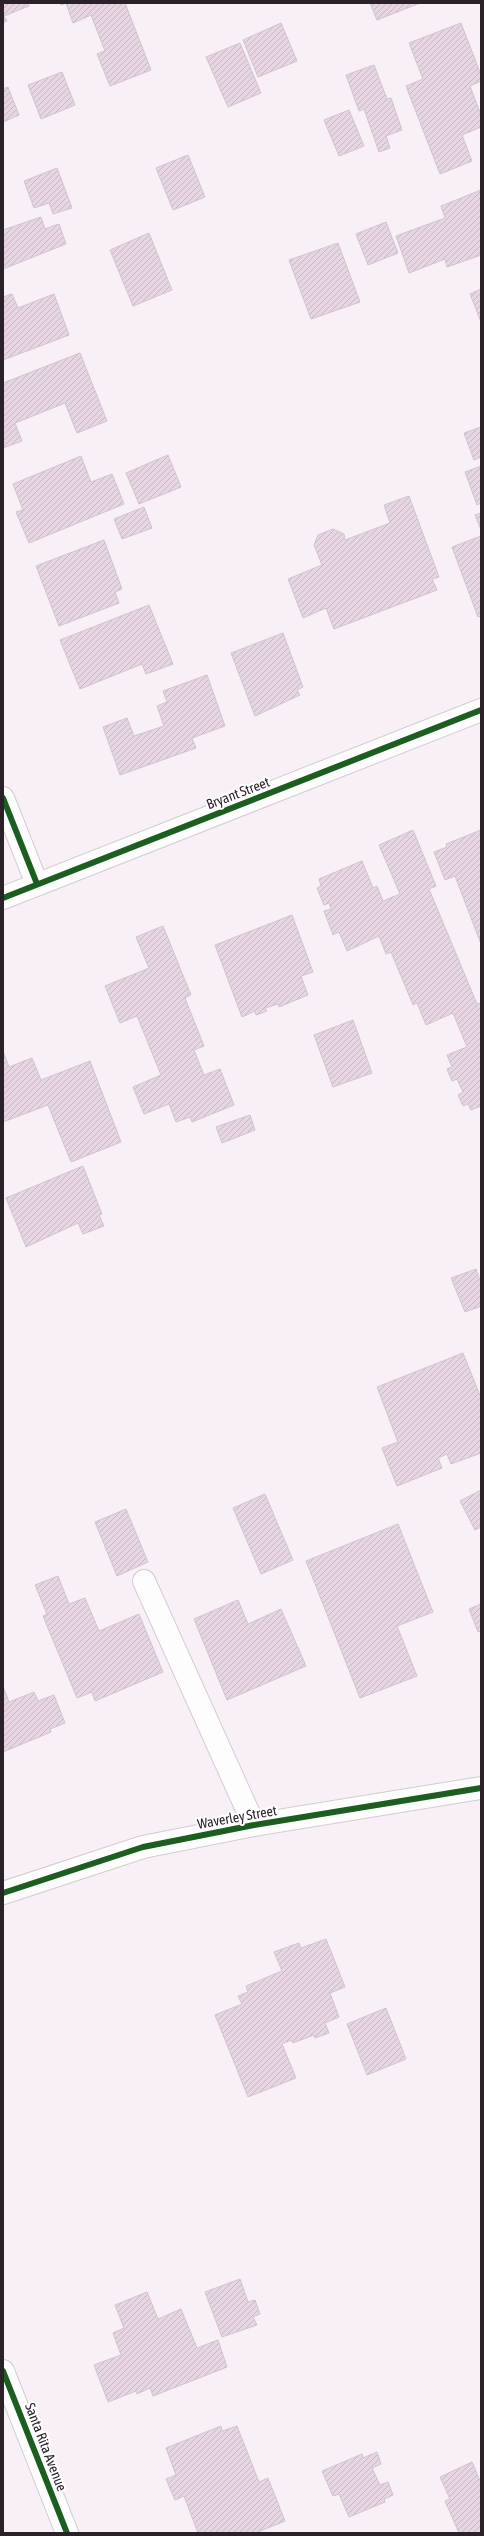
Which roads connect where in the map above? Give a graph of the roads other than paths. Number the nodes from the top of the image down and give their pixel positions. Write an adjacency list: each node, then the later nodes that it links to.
1 (481, 710): 3 (street, Bryant Street)
2 (3, 798): 3 (street)
3 (37, 884): 4 (street, Bryant Street)
4 (3, 898)
5 (144, 1582): 7 (street)
6 (481, 1788): 7 (street, Waverley Street)
7 (254, 1825): 8 (street, Waverley Street)
8 (3, 1893)
9 (3, 2371): 10 (street, Santa Rita Avenue)
10 (66, 2533)

